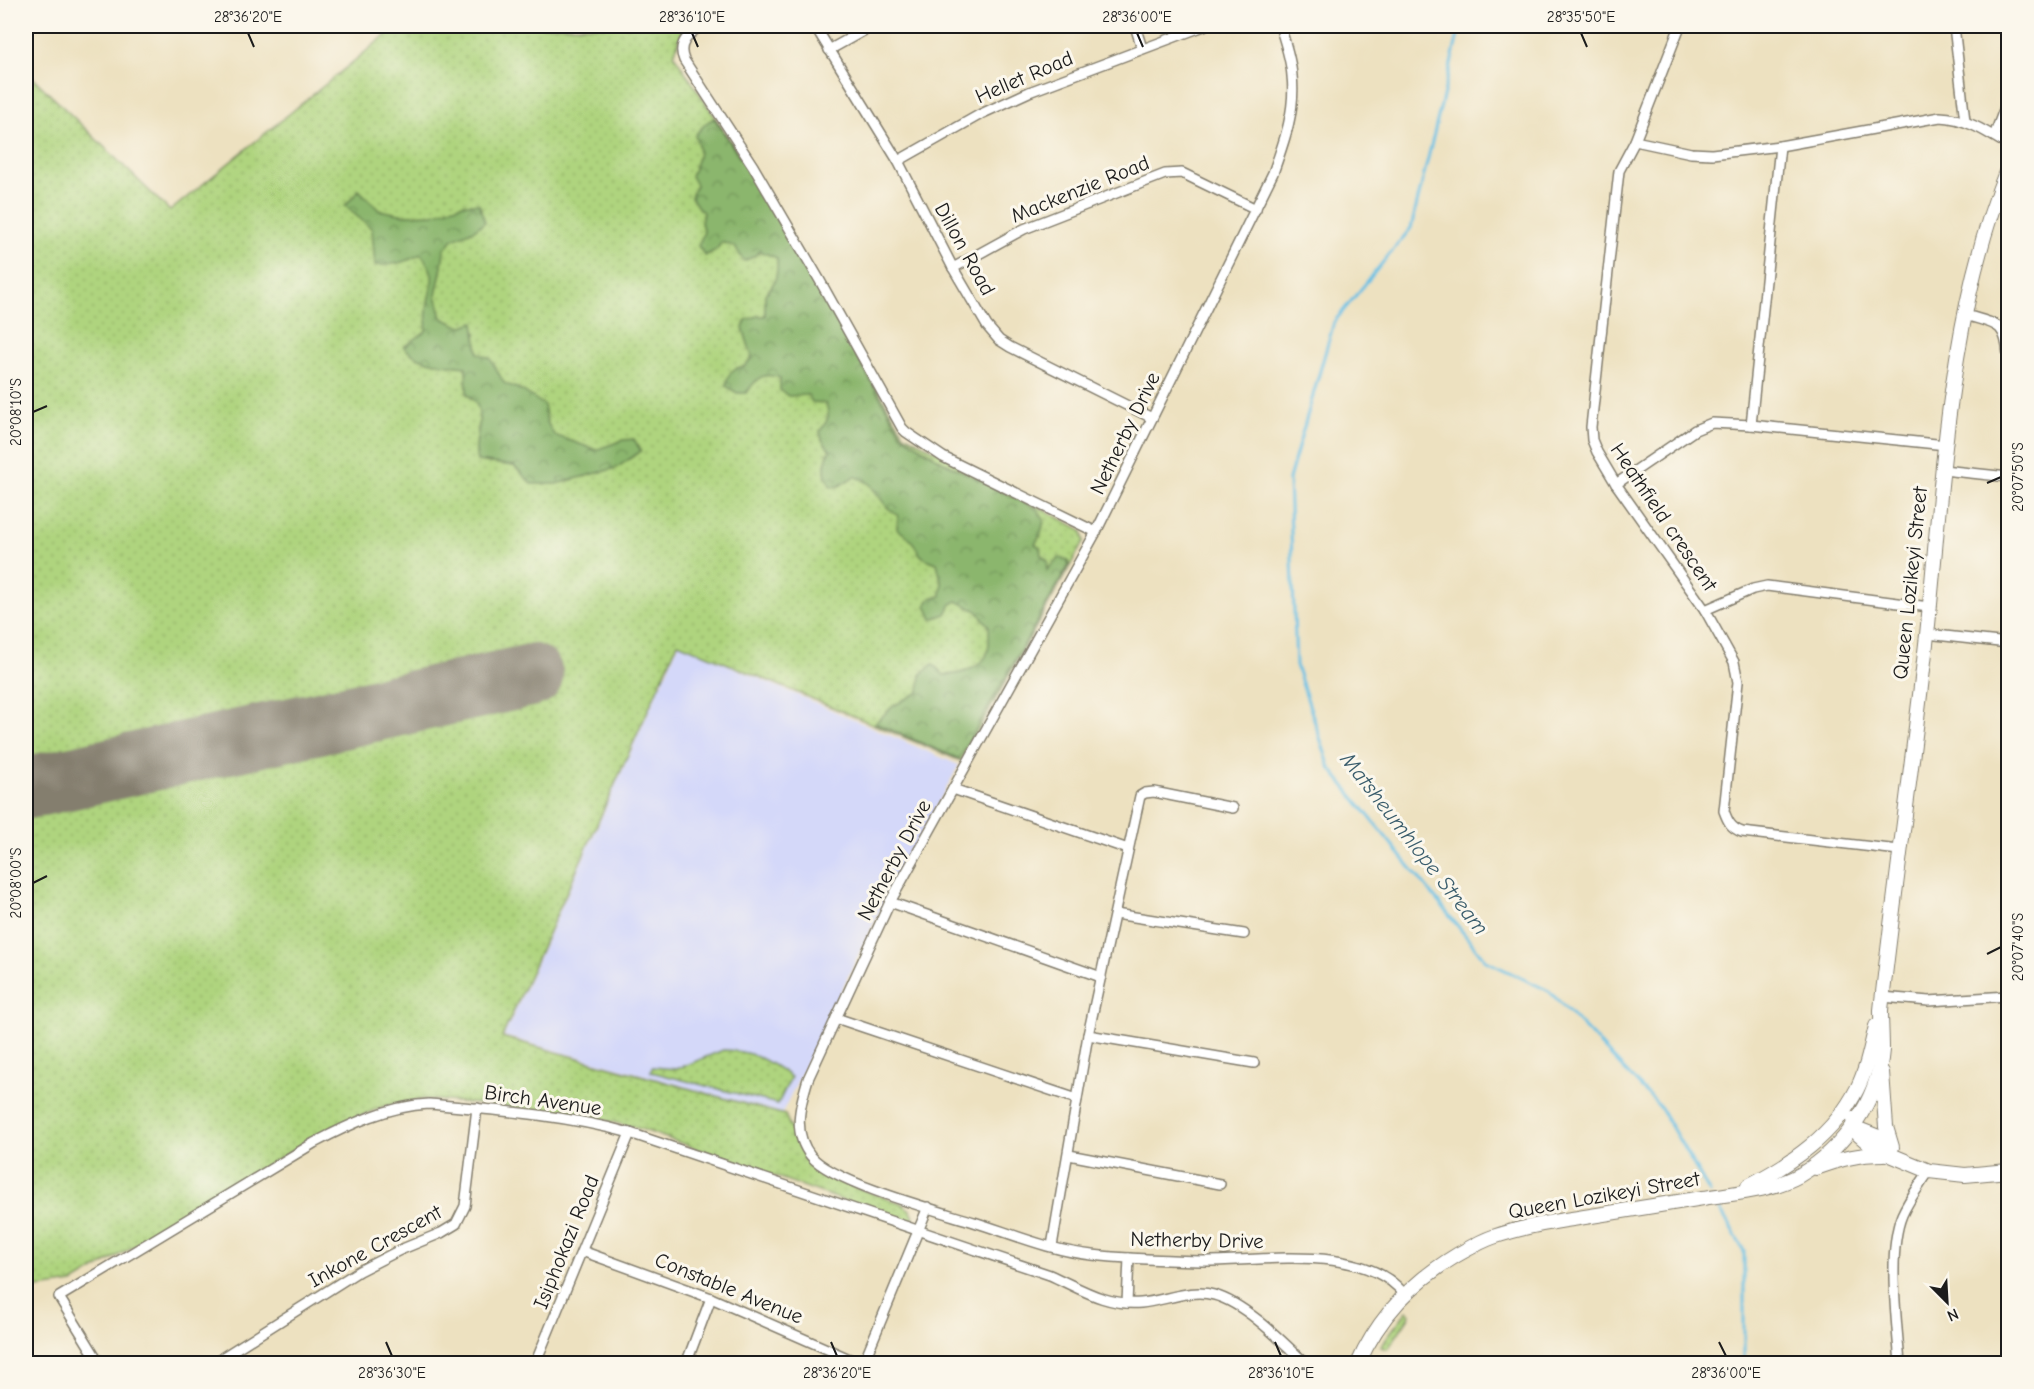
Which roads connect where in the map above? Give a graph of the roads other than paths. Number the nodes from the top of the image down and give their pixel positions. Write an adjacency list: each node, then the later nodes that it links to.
1 (700, 26): 29 (street)
2 (815, 26): 10 (street, Dillon Road)
3 (872, 26): 10 (street)
4 (1135, 26): 9 (street)
5 (1204, 26): 9 (street, Hellet Road)
6 (1280, 26): 19 (street, Netherby Drive)
7 (1680, 26): 14 (street, Heathfield crescent)
8 (1954, 26): 12 (street)
9 (1142, 48): 17 (street, Hellet Road)
10 (829, 50): 17 (street, Dillon Road)
11 (2008, 99): 13 (street)
12 (1965, 121): 13 (street); 16 (street)
13 (1994, 136): 15 (street)
14 (1635, 141): 16 (street); 28 (street, Heathfield crescent)
15 (2008, 145)
16 (1780, 146): 24 (street)
17 (898, 161): 20 (street, Dillon Road)
18 (2008, 167): 21 (main road, Queen Lozikeyi Street)
19 (1256, 209): 20 (street, Mackenzie Road); 23 (street, Netherby Drive)
20 (953, 268): 23 (street, Dillon Road)
21 (1966, 315): 22 (street); 25 (main road, Queen Lozikeyi Street)
22 (2008, 355)
23 (1152, 418): 29 (street, Netherby Drive)
24 (1750, 425): 25 (street); 28 (street)
25 (1946, 446): 26 (main road, Queen Lozikeyi Street)
26 (1943, 470): 27 (street); 30 (main road, Queen Lozikeyi Street)
27 (2008, 477)
28 (1616, 484): 31 (street, Heathfield crescent)
29 (1096, 532): 34 (street, Netherby Drive)
30 (1929, 607): 31 (street); 32 (main road, Queen Lozikeyi Street)
31 (1705, 610): 37 (street, Heathfield crescent)
32 (1927, 634): 33 (street); 37 (main road, Queen Lozikeyi Street)
33 (2008, 643)
34 (952, 789): 36 (street); 38 (street, Netherby Drive)
35 (1233, 808): 36 (street)
36 (1128, 849): 39 (street)
37 (1899, 850): 43 (main road, Queen Lozikeyi Street)
38 (890, 902): 41 (street); 44 (street, Netherby Drive)
39 (1116, 914): 40 (street); 41 (street)
40 (1244, 934)
41 (1101, 977): 45 (street)
42 (2008, 996): 43 (street)
43 (1882, 1003): 46 (main road, Queen Lozikeyi Street); 48 (main road, Queen Lozikeyi Street)
44 (836, 1018): 49 (street); 61 (street, Netherby Drive)
45 (1088, 1035): 47 (street); 49 (street)
46 (1882, 1052): 51 (main road, Queen Lozikeyi Street); 54 (main road)
47 (1254, 1063)
48 (1858, 1088): 51 (main road); 53 (main road, Queen Lozikeyi Street)
49 (1077, 1099): 55 (street)
50 (477, 1108): 52 (street, Birch Avenue); 69 (street, Birch Avenue); 70 (street, Inkone Crescent)
51 (1854, 1126): 53 (main road); 54 (main road); 58 (main road, Queen Lozikeyi Street)
52 (630, 1134): 62 (street, Birch Avenue); 64 (street, Isiphokazi Road)
53 (1820, 1138): 60 (main road, Queen Lozikeyi Street)
54 (1892, 1153): 56 (main road); 58 (main road)
55 (1069, 1155): 59 (street); 63 (street)
56 (1929, 1171): 57 (main road); 76 (street)
57 (2008, 1171)
58 (1799, 1175): 60 (main road, Queen Lozikeyi Street)
59 (1220, 1184)
60 (1732, 1194): 66 (main road, Queen Lozikeyi Street)
61 (928, 1208): 62 (street); 63 (street, Netherby Drive)
62 (918, 1231): 68 (street, Birch Avenue); 73 (street)
63 (1052, 1246): 65 (street, Netherby Drive)
64 (582, 1251): 67 (street, Constable Avenue); 71 (street, Isiphokazi Road)
65 (1129, 1258): 66 (street, Netherby Drive); 68 (street)
66 (1404, 1294): 75 (main road, Queen Lozikeyi Street)
67 (711, 1298): 72 (street); 73 (street, Constable Avenue)
68 (1127, 1304): 74 (street, Birch Avenue)
69 (100, 1364)
70 (213, 1364)
71 (535, 1364)
72 (686, 1364)
73 (862, 1364)
74 (1306, 1364)
75 (1358, 1364)
76 (1900, 1364)

